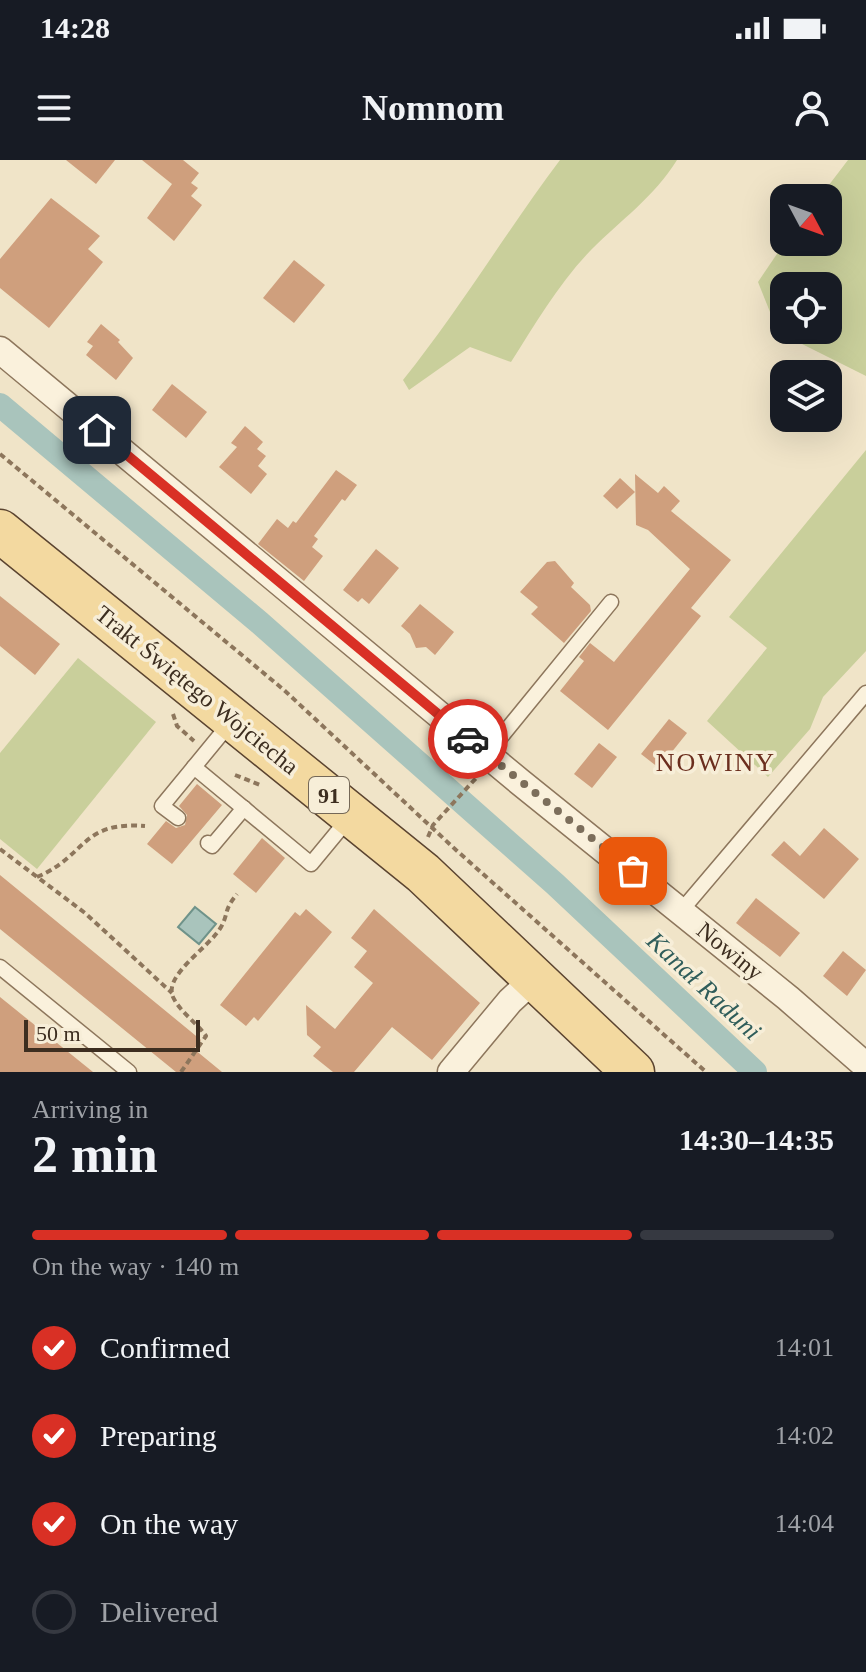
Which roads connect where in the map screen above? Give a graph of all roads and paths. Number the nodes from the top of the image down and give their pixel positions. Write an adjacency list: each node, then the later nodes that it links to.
1 (0, 350): 7 (street, Nowiny)
2 (0, 454): 13 (path)
3 (0, 531): 6 (main road, Trakt Świętego Wojciecha / 91)
4 (611, 602): 7 (lane)
5 (866, 693): 20 (lane)
6 (234, 719): 8 (lane); 11 (main road, Trakt Świętego Wojciecha / 91)
7 (487, 754): 20 (street, Nowiny)
8 (193, 768): 10 (lane); 12 (lane)
9 (474, 780): 13 (path)
10 (244, 808): 11 (lane); 15 (lane)
11 (352, 814): 22 (main road, Trakt Świętego Wojciecha / 91)
12 (178, 818)
13 (433, 825): 16 (path); 29 (path)
14 (145, 826): 18 (path)
15 (208, 843)
16 (426, 843)
17 (0, 849): 18 (path)
18 (37, 877): 23 (path)
19 (237, 894): 23 (path)
20 (681, 911): 24 (street, Nowiny)
21 (0, 967): 25 (lane)
22 (536, 977): 27 (street); 28 (main road, Trakt Świętego Wojciecha / 91)
23 (172, 993): 26 (path)
24 (866, 1066)
25 (129, 1072)
26 (181, 1072)
27 (451, 1072)
28 (633, 1072)
29 (706, 1072)

